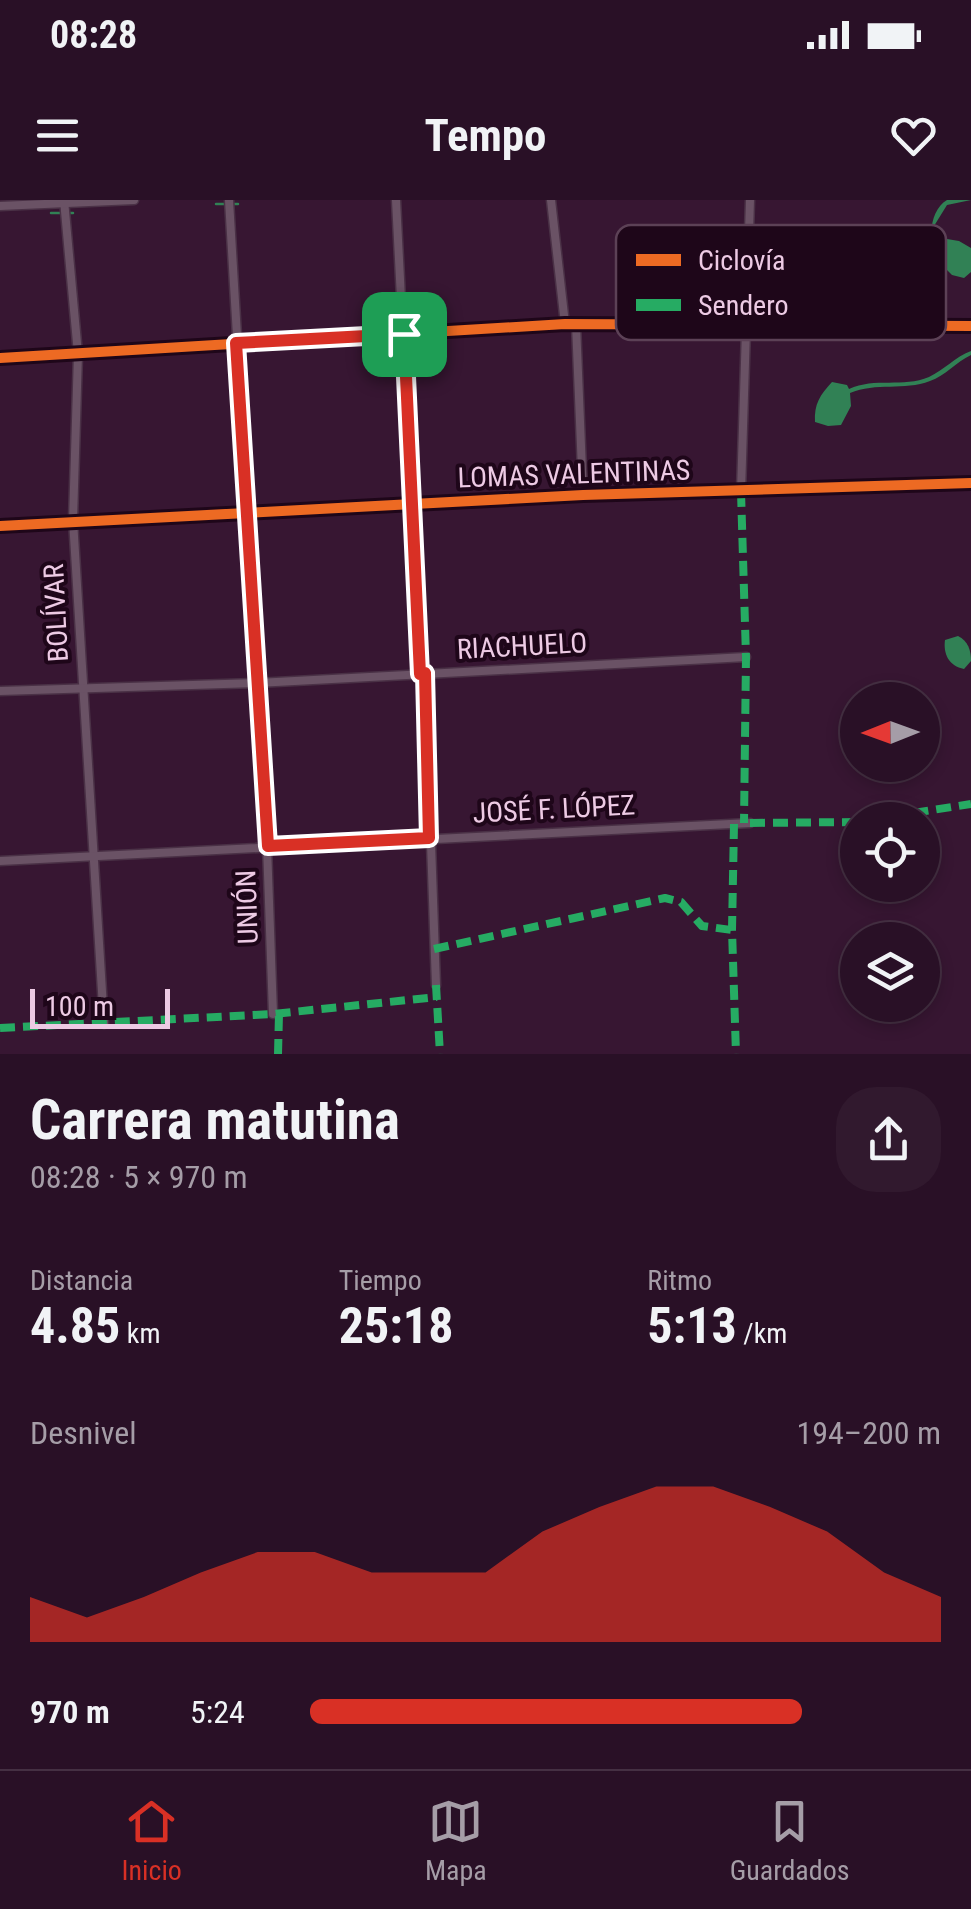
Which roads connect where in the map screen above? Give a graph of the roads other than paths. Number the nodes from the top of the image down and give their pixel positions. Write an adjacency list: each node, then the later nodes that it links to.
1 (134, 200): 7 (street)
2 (396, 200): 12 (street)
3 (551, 200): 10 (street)
4 (750, 200): 8 (street)
5 (229, 203): 14 (street, UNIÓN)
6 (0, 206): 7 (street)
7 (64, 207): 15 (street, BOLÍVAR)
8 (749, 225)
9 (616, 323): 11 (street)
10 (565, 324): 11 (street); 12 (street)
11 (576, 324): 19 (street)
12 (404, 334): 14 (street); 20 (street)
13 (746, 340): 18 (street)
14 (236, 343): 15 (street); 21 (street, UNIÓN)
15 (78, 354): 16 (street); 22 (street, BOLÍVAR)
16 (0, 358)
17 (971, 483): 18 (street, LOMAS VALENTINAS)
18 (741, 492): 19 (street, LOMAS VALENTINAS)
19 (583, 494): 20 (street, LOMAS VALENTINAS)
20 (413, 502): 21 (street, LOMAS VALENTINAS); 25 (street)
21 (247, 511): 22 (street, LOMAS VALENTINAS); 26 (street, UNIÓN)
22 (73, 520): 23 (street, LOMAS VALENTINAS); 27 (street, BOLÍVAR)
23 (0, 526)
24 (746, 656): 25 (street, RIACHUELO)
25 (422, 674): 26 (street, RIACHUELO); 30 (street)
26 (257, 683): 27 (street, RIACHUELO); 31 (street, UNIÓN)
27 (83, 686): 28 (street, RIACHUELO); 32 (street, BOLÍVAR)
28 (0, 691)
29 (750, 823): 30 (street, JOSÉ F. LÓPEZ)
30 (429, 838): 31 (street, JOSÉ F. LÓPEZ); 34 (street)
31 (268, 846): 32 (street, JOSÉ F. LÓPEZ); 35 (street, UNIÓN)
32 (94, 856): 33 (street, JOSÉ F. LÓPEZ); 36 (street, BOLÍVAR)
33 (0, 861)
34 (436, 984)
35 (273, 1014)
36 (104, 1024)

